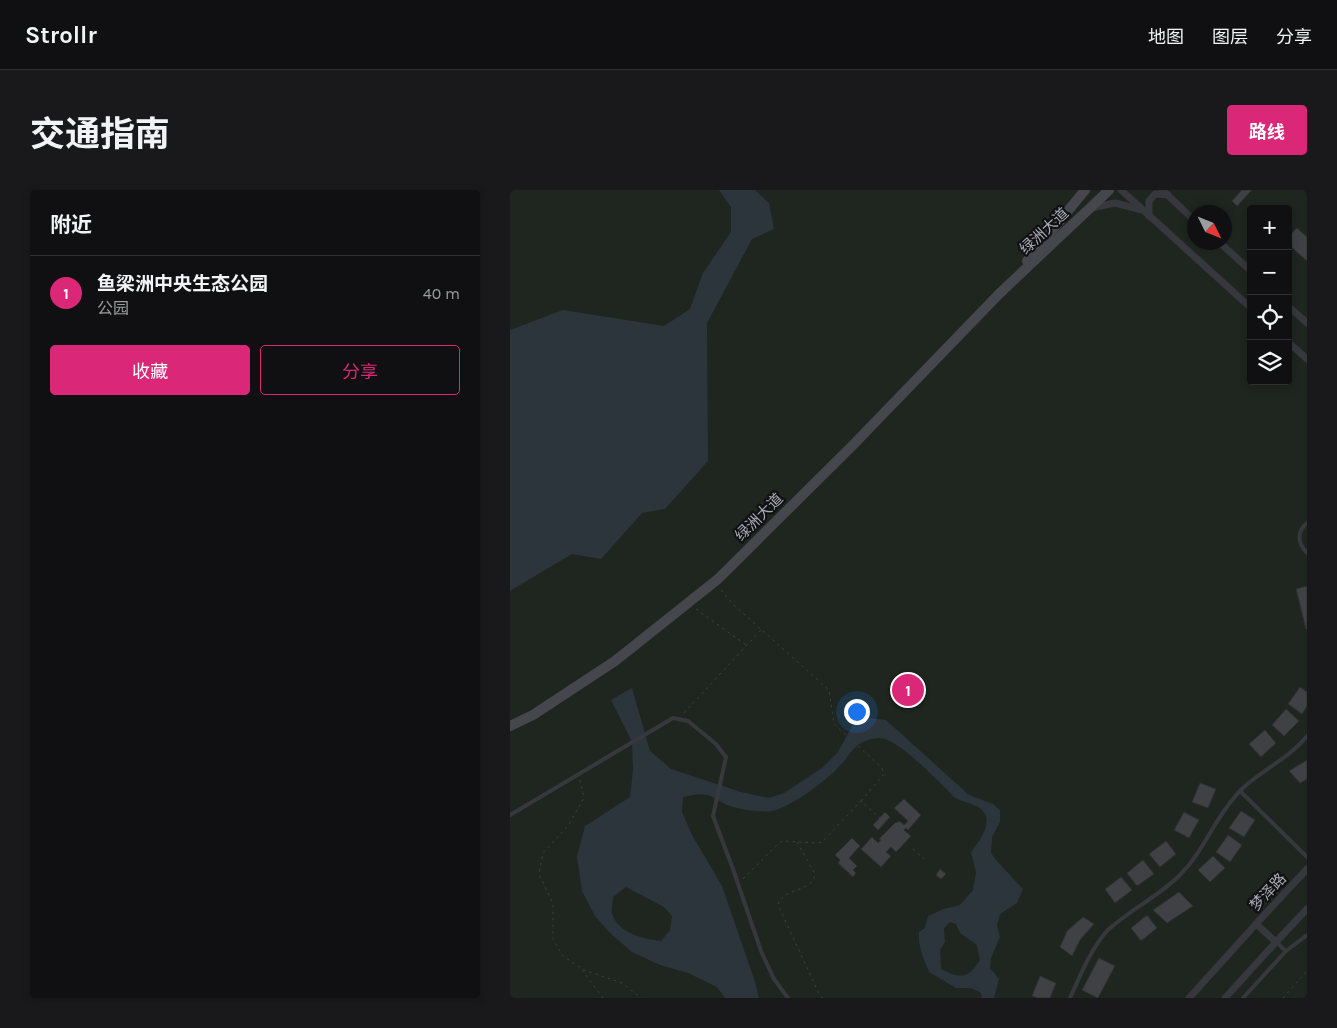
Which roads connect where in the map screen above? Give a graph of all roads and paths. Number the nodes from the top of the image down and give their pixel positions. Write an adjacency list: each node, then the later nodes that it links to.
1 (1085, 190): 5 (main road, 绿洲大道)
2 (1110, 190): 7 (main road, 绿洲大道)
3 (1120, 190): 8 (street)
4 (1162, 190): 6 (street)
5 (1078, 194): 13 (main road, 绿洲大道)
6 (1168, 196): 9 (street); 10 (street)
7 (1091, 208): 8 (street); 13 (main road, 绿洲大道)
8 (1142, 210): 10 (street)
9 (1187, 214)
10 (1149, 216): 14 (street)
11 (1229, 250): 12 (street)
12 (1247, 267)
13 (999, 294): 21 (main road, 绿洲大道)
14 (1247, 304)
15 (1292, 310): 16 (street)
16 (1307, 323)
17 (1292, 346): 18 (street)
18 (1307, 359)
19 (1307, 523): 20 (lane)
20 (1307, 553)
21 (716, 581): 22 (main road, 绿洲大道); 23 (path)
22 (688, 603): 24 (path); 26 (main road, 绿洲大道)
23 (761, 629): 24 (path); 30 (path)
24 (746, 645): 25 (path)
25 (678, 719): 28 (lane); 38 (lane)
26 (510, 726)
27 (1307, 736): 29 (lane)
28 (579, 774): 31 (lane); 44 (path)
29 (1240, 791): 35 (lane); 50 (lane)
30 (861, 801): 32 (path); 33 (path)
31 (510, 816)
32 (880, 818)
33 (797, 842): 38 (path); 49 (path)
34 (913, 849): 36 (path)
35 (1307, 857)
36 (924, 859)
37 (1307, 869): 40 (street, 梦泽路)
38 (738, 884): 48 (lane)
39 (1307, 909): 42 (street)
40 (1256, 924): 42 (street, 梦泽路); 51 (street)
41 (1307, 935): 43 (lane)
42 (1276, 942): 43 (lane); 52 (street)
43 (1286, 951): 53 (lane)
44 (580, 967): 46 (path); 47 (path)
45 (1307, 972): 54 (path)
46 (603, 998)
47 (641, 998)
48 (788, 998)
49 (823, 998)
50 (1070, 998)
51 (1188, 998)
52 (1225, 998)
53 (1243, 998)
54 (1283, 998)

